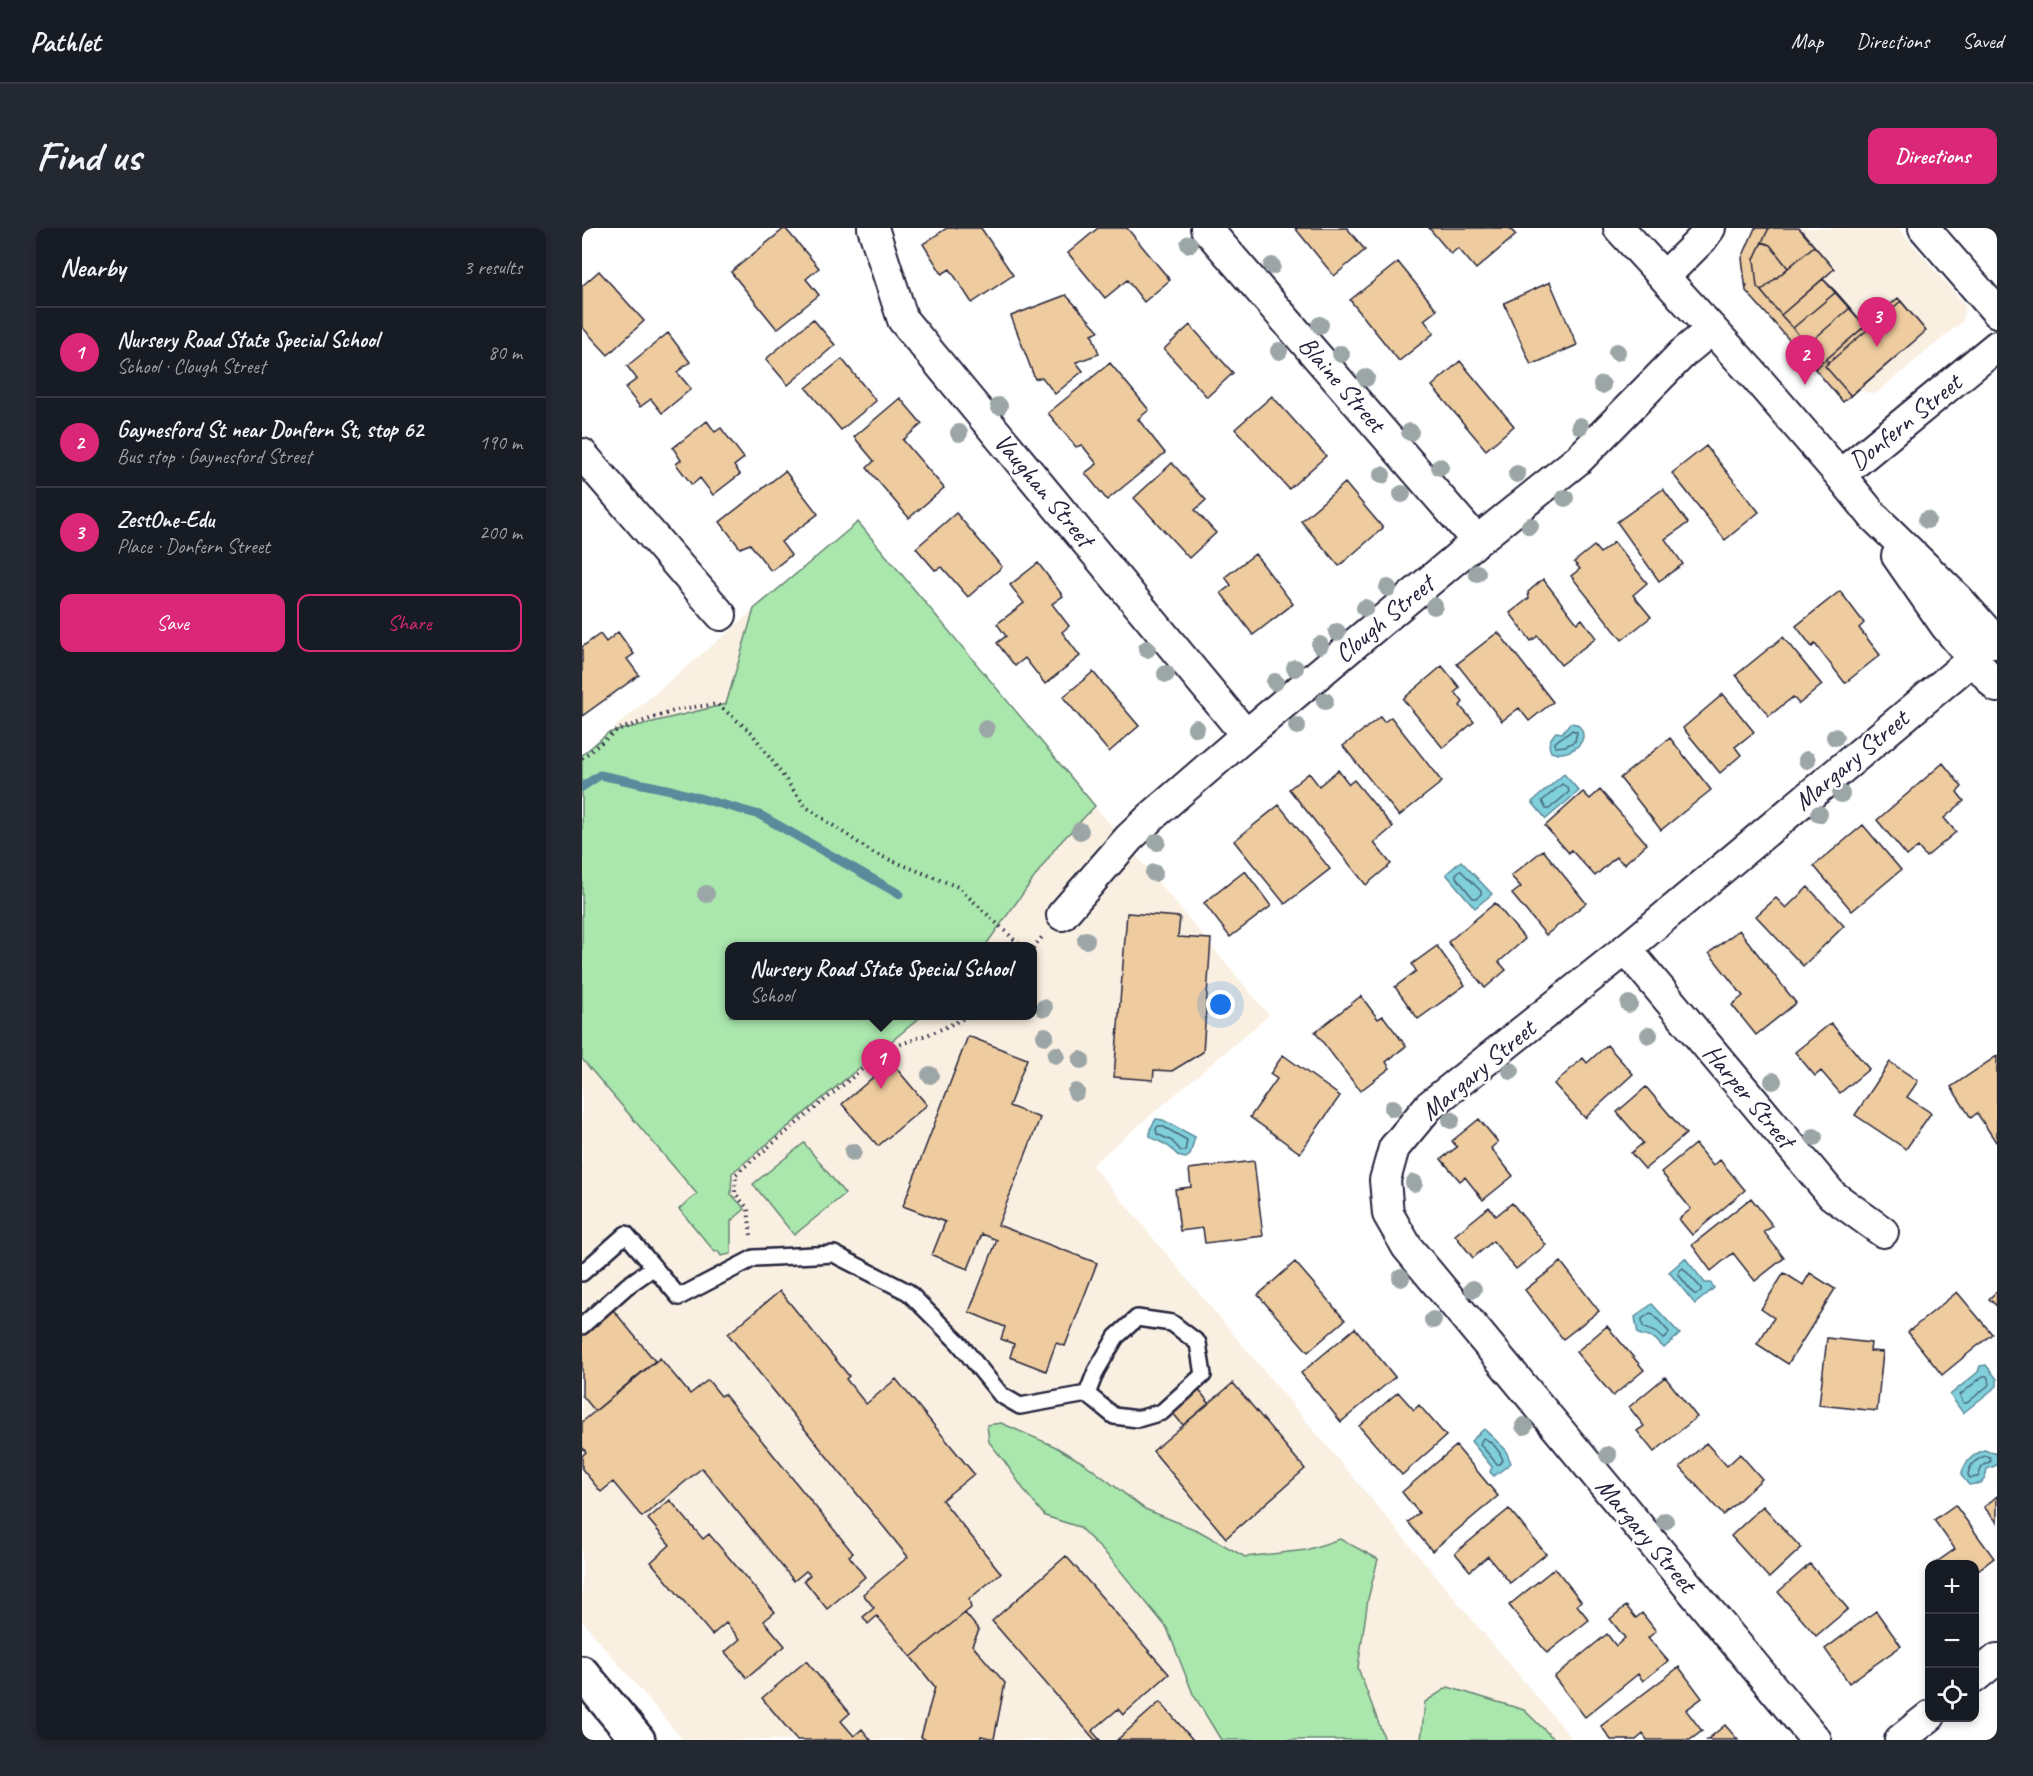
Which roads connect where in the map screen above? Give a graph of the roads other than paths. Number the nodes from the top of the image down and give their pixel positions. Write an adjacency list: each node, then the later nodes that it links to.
1 (873, 228): 16 (street, Vaughan Street)
2 (1206, 228): 12 (street, Blaine Street)
3 (1619, 228): 6 (street)
4 (1710, 228): 6 (street)
5 (1924, 228): 7 (street)
6 (1664, 277): 8 (street)
7 (1997, 312)
8 (1712, 329): 11 (street); 12 (street, Clough Street)
9 (1997, 346): 11 (street, Donfern Street)
10 (582, 454): 13 (street)
11 (1840, 475): 14 (street)
12 (1477, 540): 16 (street, Clough Street)
13 (721, 615)
14 (1985, 651): 15 (street); 18 (street, Margary Street)
15 (1997, 687)
16 (1246, 735): 17 (street, Clough Street)
17 (1062, 915)
18 (1626, 949): 19 (street, Harper Street); 29 (street, Margary Street)
19 (1883, 1232)
20 (654, 1267): 21 (lane); 22 (lane); 23 (lane)
21 (582, 1273)
22 (582, 1326)
23 (1087, 1394): 23 (lane)
24 (1997, 1659): 26 (street)
25 (582, 1673): 28 (main road)
26 (1979, 1674)
27 (1925, 1719): 30 (street)
28 (638, 1740)
29 (1816, 1740)
30 (1900, 1740)

